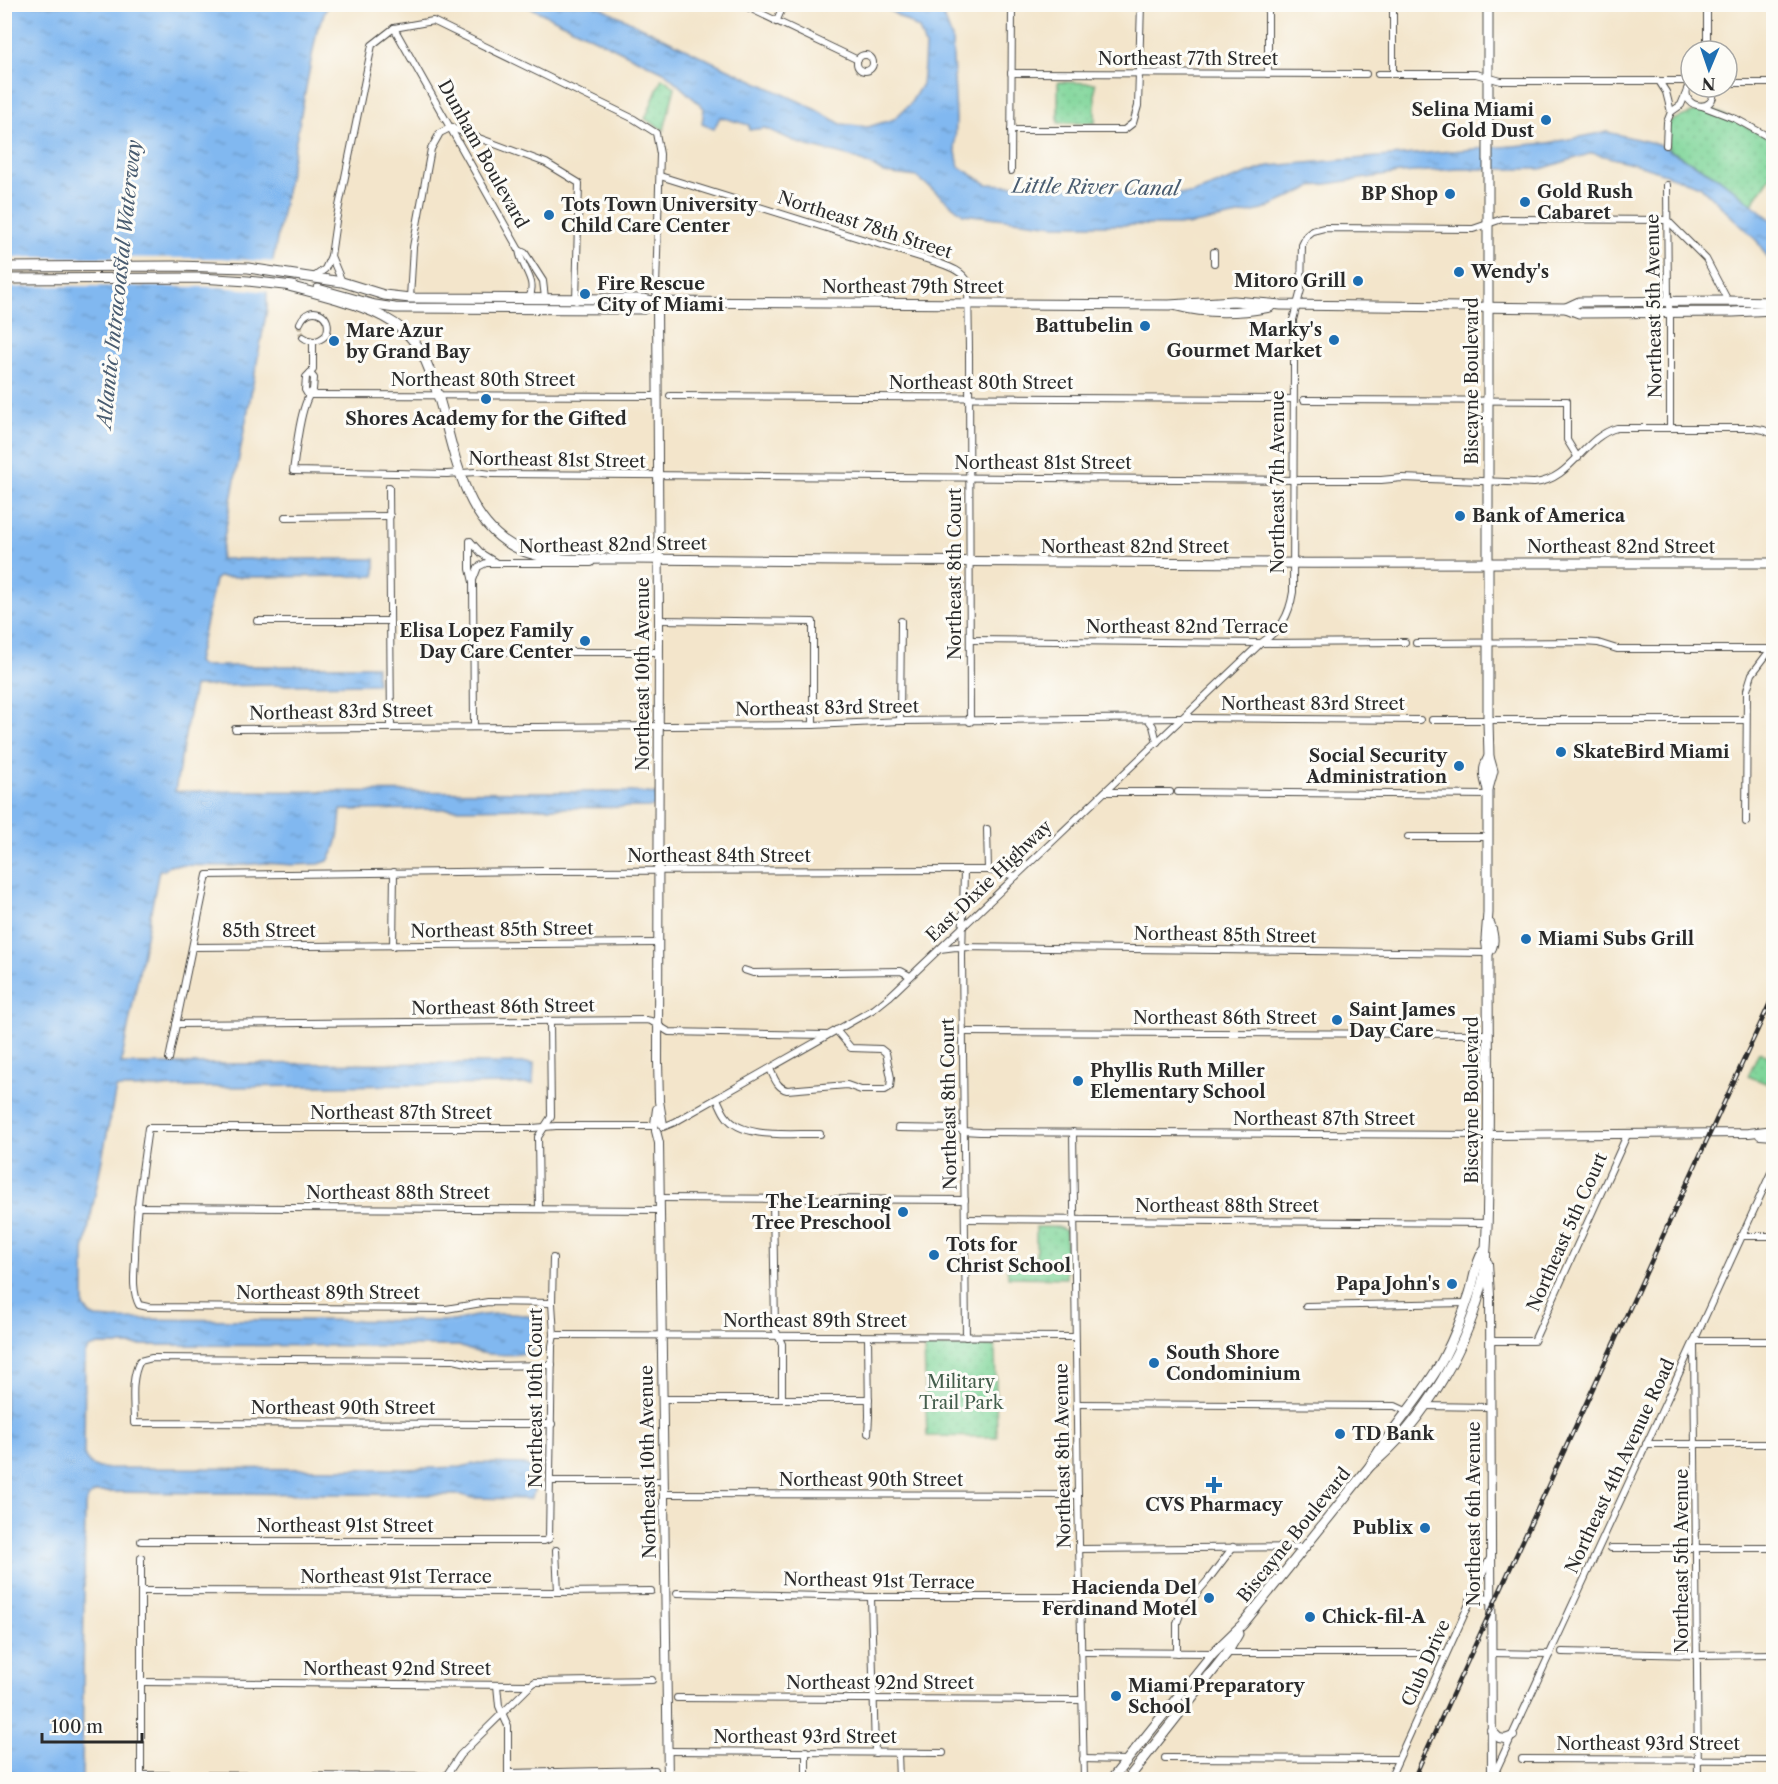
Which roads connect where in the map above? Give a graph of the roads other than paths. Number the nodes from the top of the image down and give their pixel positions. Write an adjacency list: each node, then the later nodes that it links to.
1 (741, 4): 9 (street)
2 (784, 4): 9 (street)
3 (1012, 4): 13 (street)
4 (1141, 4): 14 (street)
5 (1268, 4): 15 (street)
6 (1393, 4): 18 (street)
7 (1488, 4): 19 (main road, Biscayne Boulevard)
8 (1707, 4): 11 (street)
9 (776, 21): 12 (street)
10 (394, 28): 33 (street, Dunham Boulevard); 38 (street, Northeast 10th Avenue); 44 (street)
11 (1707, 39)
12 (858, 60)
13 (1011, 73): 14 (street, Northeast 77th Street); 34 (street)
14 (1140, 74): 15 (street, Northeast 77th Street); 34 (street)
15 (1268, 74): 16 (street, Northeast 77th Street)
16 (1366, 74)
17 (1378, 74): 18 (street)
18 (1393, 74): 19 (street)
19 (1488, 77): 20 (street); 41 (main road, Biscayne Boulevard)
20 (1659, 81): 21 (street); 31 (street)
21 (1678, 82)
22 (1739, 82): 23 (street)
23 (1773, 83)
24 (1684, 99): 29 (street)
25 (1689, 99): 28 (street)
26 (1709, 99): 30 (street)
27 (1716, 99): 32 (street)
28 (1694, 104): 29 (street); 30 (street)
29 (1682, 105): 31 (street)
30 (1702, 106): 32 (street)
31 (1671, 112): 36 (street)
32 (1719, 113): 35 (street)
33 (452, 127): 42 (street, Dunham Boulevard); 52 (street); 55 (street)
34 (1011, 130): 37 (street)
35 (1773, 140)
36 (1666, 146)
37 (1011, 171)
38 (660, 176): 57 (street, Northeast 10th Avenue); 60 (street, Northeast 78th Street)
39 (1667, 185): 40 (street, Northeast 5th Avenue)
40 (1667, 220): 41 (street); 56 (street); 58 (street, Northeast 5th Avenue)
41 (1488, 224): 61 (street, Northeast 7th Avenue); 62 (main road, Biscayne Boulevard)
42 (519, 250): 53 (street, Dunham Boulevard); 54 (street)
43 (1214, 252): 45 (street)
44 (331, 256): 47 (street); 49 (street)
45 (1214, 263)
46 (4, 267): 47 (main road, Northeast 79th Street)
47 (314, 277): 49 (main road, Northeast 79th Street)
48 (4, 279): 50 (main road)
49 (342, 282): 51 (main road, Northeast 79th Street)
50 (331, 295): 51 (main road); 64 (main road, Northeast 79th Street); 71 (main road)
51 (384, 295): 52 (main road, Northeast 79th Street)
52 (410, 298): 53 (main road, Northeast 79th Street)
53 (529, 298): 54 (main road, Northeast 79th Street)
54 (545, 298): 55 (main road, Northeast 79th Street)
55 (577, 298): 57 (main road, Northeast 79th Street); 64 (street)
56 (1728, 301): 58 (main road, Northeast 79th Street); 59 (main road, Northeast 79th Street)
57 (657, 302): 60 (main road, Northeast 79th Street); 64 (main road, Northeast 79th Street); 72 (street, Northeast 10th Avenue)
58 (1668, 302): 63 (main road, Northeast 79th Street); 66 (street, Northeast 5th Avenue)
59 (1773, 303)
60 (969, 304): 61 (main road, Northeast 79th Street); 74 (street, Northeast 8th Court)
61 (1297, 305): 62 (main road, Northeast 79th Street); 75 (street, Northeast 7th Avenue)
62 (1488, 307): 63 (main road, Northeast 79th Street); 77 (main road, Biscayne Boulevard)
63 (1566, 308): 66 (main road, Northeast 79th Street)
64 (576, 309)
65 (1773, 310): 66 (main road, Northeast 79th Street)
66 (1670, 312): 78 (street, Northeast 5th Avenue)
67 (300, 323): 69 (street)
68 (303, 337): 69 (street)
69 (313, 341): 70 (street)
70 (309, 395): 71 (street, Northeast 80th Street); 81 (street, Northeast 81st Street)
71 (439, 395): 72 (street, Northeast 80th Street); 81 (main road)
72 (658, 396): 82 (street, Northeast 10th Avenue)
73 (670, 396): 74 (street, Northeast 80th Street)
74 (969, 398): 75 (street, Northeast 80th Street); 83 (street, Northeast 8th Court)
75 (1293, 399): 84 (street, Northeast 7th Avenue)
76 (1304, 400): 77 (street)
77 (1488, 400): 80 (street); 85 (main road, Biscayne Boulevard)
78 (1670, 428): 79 (street, Northeast 81st Street); 80 (street, Northeast 81st Street)
79 (1773, 434)
80 (1578, 458): 85 (street, Northeast 81st Street)
81 (461, 473): 82 (street, Northeast 81st Street); 89 (main road)
82 (658, 476): 83 (street, Northeast 81st Street); 90 (street, Northeast 10th Avenue)
83 (970, 477): 84 (street, Northeast 81st Street); 91 (street, Northeast 8th Court)
84 (1293, 480): 85 (street, Northeast 81st Street); 94 (street, Northeast 7th Avenue)
85 (1488, 482): 95 (main road, Biscayne Boulevard)
86 (389, 487): 87 (street)
87 (390, 516): 88 (street); 100 (street)
88 (285, 517)
89 (609, 558): 90 (main road, Northeast 82nd Street); 92 (street, Northeast 82nd Street)
90 (659, 560): 91 (main road, Northeast 82nd Street); 98 (street, Northeast 10th Avenue)
91 (970, 562): 94 (main road, Northeast 82nd Street); 102 (street, Northeast 8th Court)
92 (497, 563): 96 (street, Northeast 82nd Street); 96 (street, Northeast 82nd Street)
93 (1773, 563): 95 (main road, Northeast 82nd Street)
94 (1293, 564): 95 (main road, Northeast 82nd Street); 97 (street, Northeast 7th Avenue)
95 (1488, 564): 106 (main road, Biscayne Boulevard)
96 (472, 582): 108 (street)
97 (1292, 602): 104 (street, East Dixie Highway)
98 (659, 620): 109 (street, Northeast 10th Avenue); 118 (street)
99 (257, 621): 100 (street)
100 (390, 621): 121 (street)
101 (901, 621): 115 (street)
102 (970, 640): 104 (street, Northeast 82nd Terrace); 117 (street, Northeast 8th Court)
103 (1405, 642): 104 (street, Northeast 82nd Terrace)
104 (1261, 643): 110 (street, East Dixie Highway)
105 (1416, 643): 106 (street)
106 (1488, 643): 107 (street); 116 (main road, Biscayne Boulevard)
107 (1772, 647): 114 (street)
108 (473, 652): 109 (street); 119 (street)
109 (659, 652): 120 (street, Northeast 10th Avenue)
110 (1183, 718): 111 (street, Northeast 83rd Street); 112 (street, Northeast 83rd Street); 123 (street, East Dixie Highway)
111 (1148, 719): 117 (street, Northeast 83rd Street); 123 (street)
112 (1420, 720)
113 (1432, 720): 116 (street)
114 (1746, 720): 116 (street); 128 (street)
115 (900, 721): 117 (street, Northeast 83rd Street); 118 (street, Northeast 83rd Street)
116 (1488, 721): 127 (main road, Biscayne Boulevard)
117 (970, 722)
118 (813, 725): 120 (street, Northeast 83rd Street)
119 (474, 726): 120 (street, Northeast 83rd Street); 121 (street, Northeast 83rd Street)
120 (659, 726): 134 (street, Northeast 10th Avenue)
121 (391, 727): 122 (street, Northeast 83rd Street)
122 (235, 729)
123 (1157, 742): 124 (street, East Dixie Highway)
124 (1105, 792): 125 (street); 136 (street, East Dixie Highway)
125 (1170, 792)
126 (1178, 792): 127 (street)
127 (1488, 792): 131 (main road, Biscayne Boulevard)
128 (1746, 822)
129 (987, 829): 133 (street)
130 (1408, 837): 131 (street)
131 (1488, 837): 144 (main road, Biscayne Boulevard)
132 (964, 870): 133 (street, Northeast 84th Street); 134 (street, Northeast 84th Street); 137 (street, Northeast 8th Court)
133 (988, 870): 136 (street, Northeast 84th Street)
134 (659, 871): 135 (street, Northeast 84th Street); 138 (street, Northeast 10th Avenue)
135 (394, 872): 139 (street); 141 (street)
136 (1016, 876): 137 (street, East Dixie Highway)
137 (963, 927): 142 (street, Northeast 8th Court); 143 (street, East Dixie Highway)
138 (658, 943): 141 (street, Northeast 85th Street); 149 (street, Northeast 10th Avenue)
139 (193, 946): 140 (street, 85th Street); 148 (street)
140 (346, 946): 141 (street, Northeast 85th Street)
141 (393, 946)
142 (962, 947): 143 (street, Northeast 85th Street); 144 (street, Northeast 85th Street); 151 (street, Northeast 8th Court)
143 (940, 949): 146 (street, East Dixie Highway)
144 (1488, 953): 152 (main road, Biscayne Boulevard)
145 (744, 970): 146 (street)
146 (910, 976): 150 (street, East Dixie Highway)
147 (550, 1021): 148 (street, Northeast 86th Street); 149 (street, Northeast 86th Street); 157 (street)
148 (176, 1024): 154 (street)
149 (658, 1026): 153 (street, Northeast 86th Street); 158 (street, Northeast 10th Avenue)
150 (836, 1030): 153 (street, East Dixie Highway); 155 (street)
151 (963, 1032): 152 (street, Northeast 86th Street); 161 (street, Northeast 8th Court)
152 (1488, 1034): 165 (main road, Biscayne Boulevard)
153 (827, 1036): 155 (street, East Dixie Highway)
154 (169, 1059)
155 (770, 1069): 156 (street, East Dixie Highway)
156 (717, 1099): 158 (street, East Dixie Highway); 164 (street)
157 (545, 1127): 158 (street, Northeast 87th Street); 172 (street, Northeast 87th Street); 173 (street)
158 (659, 1127): 169 (street, Northeast 10th Avenue)
159 (898, 1128): 161 (street, Northeast 87th Street)
160 (1773, 1130): 163 (street, Northeast 87th Street)
161 (963, 1131): 162 (street, Northeast 87th Street); 171 (street, Northeast 8th Court)
162 (1073, 1132): 165 (street, Northeast 87th Street); 176 (street, Northeast 8th Avenue)
163 (1749, 1133): 166 (street, Northeast 87th Street); 167 (street, Northeast 87th Street)
164 (820, 1134)
165 (1488, 1135): 166 (street, Northeast 87th Street); 177 (main road, Biscayne Boulevard)
166 (1627, 1135): 191 (street, Northeast 5th Court)
167 (1773, 1136)
168 (1773, 1166): 178 (street, Northeast 4th Avenue Road)
169 (659, 1198): 170 (street); 174 (street, Northeast 10th Avenue)
170 (773, 1199): 171 (street); 187 (street)
171 (965, 1200): 175 (street, Northeast 8th Court)
172 (137, 1207): 173 (street, Northeast 88th Street); 182 (street, Northeast 89th Street)
173 (538, 1209): 174 (street, Northeast 88th Street)
174 (659, 1210): 186 (street, Northeast 10th Avenue)
175 (966, 1219): 176 (street, Northeast 88th Street); 189 (street, Northeast 8th Court)
176 (1074, 1220): 177 (street, Northeast 88th Street); 190 (street, Northeast 8th Avenue)
177 (1488, 1223): 180 (main road, Biscayne Boulevard)
178 (1741, 1236): 179 (street); 192 (street, Northeast 4th Avenue Road)
179 (1773, 1236)
180 (1486, 1248): 183 (main road, Biscayne Boulevard); 191 (main road, Northeast 6th Avenue); 199 (main road, Biscayne Boulevard)
181 (553, 1258): 182 (street, Northeast 10th Court)
182 (552, 1303): 185 (street, Northeast 10th Court)
183 (1467, 1303): 184 (street); 201 (main road, Biscayne Boulevard)
184 (1306, 1306)
185 (554, 1335): 186 (street, Northeast 89th Street); 194 (street, Northeast 10th Court)
186 (662, 1336): 187 (street, Northeast 89th Street); 195 (street, Northeast 10th Avenue)
187 (779, 1336): 188 (street, Northeast 89th Street); 196 (street)
188 (868, 1337): 189 (street, Northeast 89th Street); 197 (street)
189 (966, 1337): 190 (street, Northeast 89th Street)
190 (1075, 1337): 198 (street, Northeast 8th Avenue)
191 (1490, 1341): 200 (main road, Northeast 6th Avenue)
192 (1694, 1341): 193 (street); 204 (street, Northeast 4th Avenue Road); 205 (street, Northeast 5th Avenue)
193 (1773, 1341)
194 (552, 1365): 202 (street, Northeast 10th Court); 202 (street, Northeast 90th Street)
195 (662, 1399): 196 (street); 209 (street, Northeast 10th Avenue)
196 (782, 1399): 197 (street)
197 (869, 1399): 203 (street)
198 (1078, 1404): 201 (street); 211 (street, Northeast 8th Avenue)
199 (1424, 1406): 200 (street); 207 (main road, Biscayne Boulevard)
200 (1490, 1407): 222 (main road, Northeast 6th Avenue)
201 (1408, 1412): 207 (main road, Biscayne Boulevard)
202 (552, 1424): 208 (street, Northeast 10th Court)
203 (868, 1433)
204 (1646, 1444): 205 (street); 239 (street, Northeast 4th Avenue Road)
205 (1696, 1444): 206 (street); 217 (street, Northeast 5th Avenue)
206 (1773, 1444)
207 (1370, 1466): 215 (main road, Biscayne Boulevard)
208 (551, 1481): 209 (street); 212 (street, Northeast 10th Court)
209 (664, 1481): 210 (street, Northeast 10th Avenue)
210 (664, 1494): 211 (street, Northeast 90th Street); 252 (street, Northeast 10th Avenue)
211 (1078, 1495): 219 (street, Northeast 8th Avenue)
212 (549, 1539): 213 (street, Northeast 91st Street)
213 (141, 1541)
214 (1233, 1547): 215 (street); 219 (street); 234 (street)
215 (1306, 1547): 231 (main road, Biscayne Boulevard)
216 (1611, 1548): 217 (street)
217 (1697, 1548): 218 (street); 240 (street, Northeast 5th Avenue)
218 (1773, 1548)
219 (1079, 1549): 228 (street, Northeast 8th Avenue)
220 (556, 1550): 225 (street)
221 (141, 1558): 223 (street)
222 (1490, 1558): 229 (street, Club Drive); 230 (main road, Northeast 6th Avenue)
223 (141, 1591): 225 (street, Northeast 91st Terrace); 243 (street)
224 (651, 1591): 225 (street, Northeast 91st Terrace)
225 (558, 1592)
226 (677, 1593): 227 (street, Northeast 91st Terrace)
227 (871, 1597): 228 (street, Northeast 91st Terrace); 247 (street)
228 (1080, 1597): 232 (street, Northeast 8th Avenue)
229 (1471, 1599): 230 (main road); 237 (street, Club Drive)
230 (1491, 1602): 238 (main road, Northeast 6th Avenue)
231 (1244, 1624): 235 (main road, Biscayne Boulevard); 236 (main road, Biscayne Boulevard)
232 (1081, 1652): 234 (street); 248 (street, Northeast 8th Avenue)
233 (1562, 1652): 240 (street)
234 (1177, 1653): 235 (street)
235 (1213, 1653): 261 (main road, Biscayne Boulevard)
236 (1227, 1653): 237 (street); 273 (main road, Biscayne Boulevard)
237 (1446, 1653): 259 (street, Club Drive)
238 (1491, 1653): 239 (street); 250 (main road, Northeast 6th Avenue)
239 (1550, 1653): 251 (street, Northeast 4th Avenue Road)
240 (1697, 1654): 241 (street); 262 (street, Northeast 5th Avenue)
241 (1773, 1654)
242 (652, 1680): 245 (street, Northeast 92nd Street)
243 (141, 1682): 244 (street, Northeast 92nd Street); 266 (street)
244 (497, 1685): 245 (street, Northeast 92nd Street); 249 (street)
245 (531, 1685): 249 (street)
246 (677, 1698): 247 (street, Northeast 92nd Street)
247 (874, 1698): 248 (street, Northeast 92nd Street); 254 (street)
248 (1082, 1700): 258 (street, Northeast 8th Avenue)
249 (503, 1713): 265 (street); 267 (street)
250 (1491, 1730): 251 (main road); 275 (main road, Northeast 6th Avenue)
251 (1513, 1736): 275 (street, Northeast 4th Avenue Road)
252 (668, 1751): 253 (street, Northeast 93rd Street); 268 (street, Northeast 10th Avenue)
253 (806, 1751): 254 (street, Northeast 93rd Street); 269 (street)
254 (875, 1753): 255 (street, Northeast 93rd Street)
255 (898, 1753): 256 (street, Northeast 93rd Street); 270 (street)
256 (943, 1753)
257 (1165, 1758): 259 (street)
258 (1083, 1759): 261 (street); 271 (street, Northeast 8th Avenue)
259 (1398, 1759): 274 (street, Club Drive)
260 (1522, 1759): 262 (street, Northeast 93rd Street)
261 (1126, 1760): 272 (main road, Biscayne Boulevard)
262 (1698, 1760): 263 (street, Northeast 93rd Street); 276 (street, Northeast 5th Avenue)
263 (1773, 1760)
264 (655, 1770): 265 (street)
265 (508, 1776)
266 (141, 1777): 267 (street)
267 (444, 1778)
268 (668, 1779)
269 (806, 1779)
270 (899, 1779)
271 (1084, 1779)
272 (1111, 1779)
273 (1127, 1779)
274 (1389, 1779)
275 (1492, 1779)
276 (1698, 1779)

